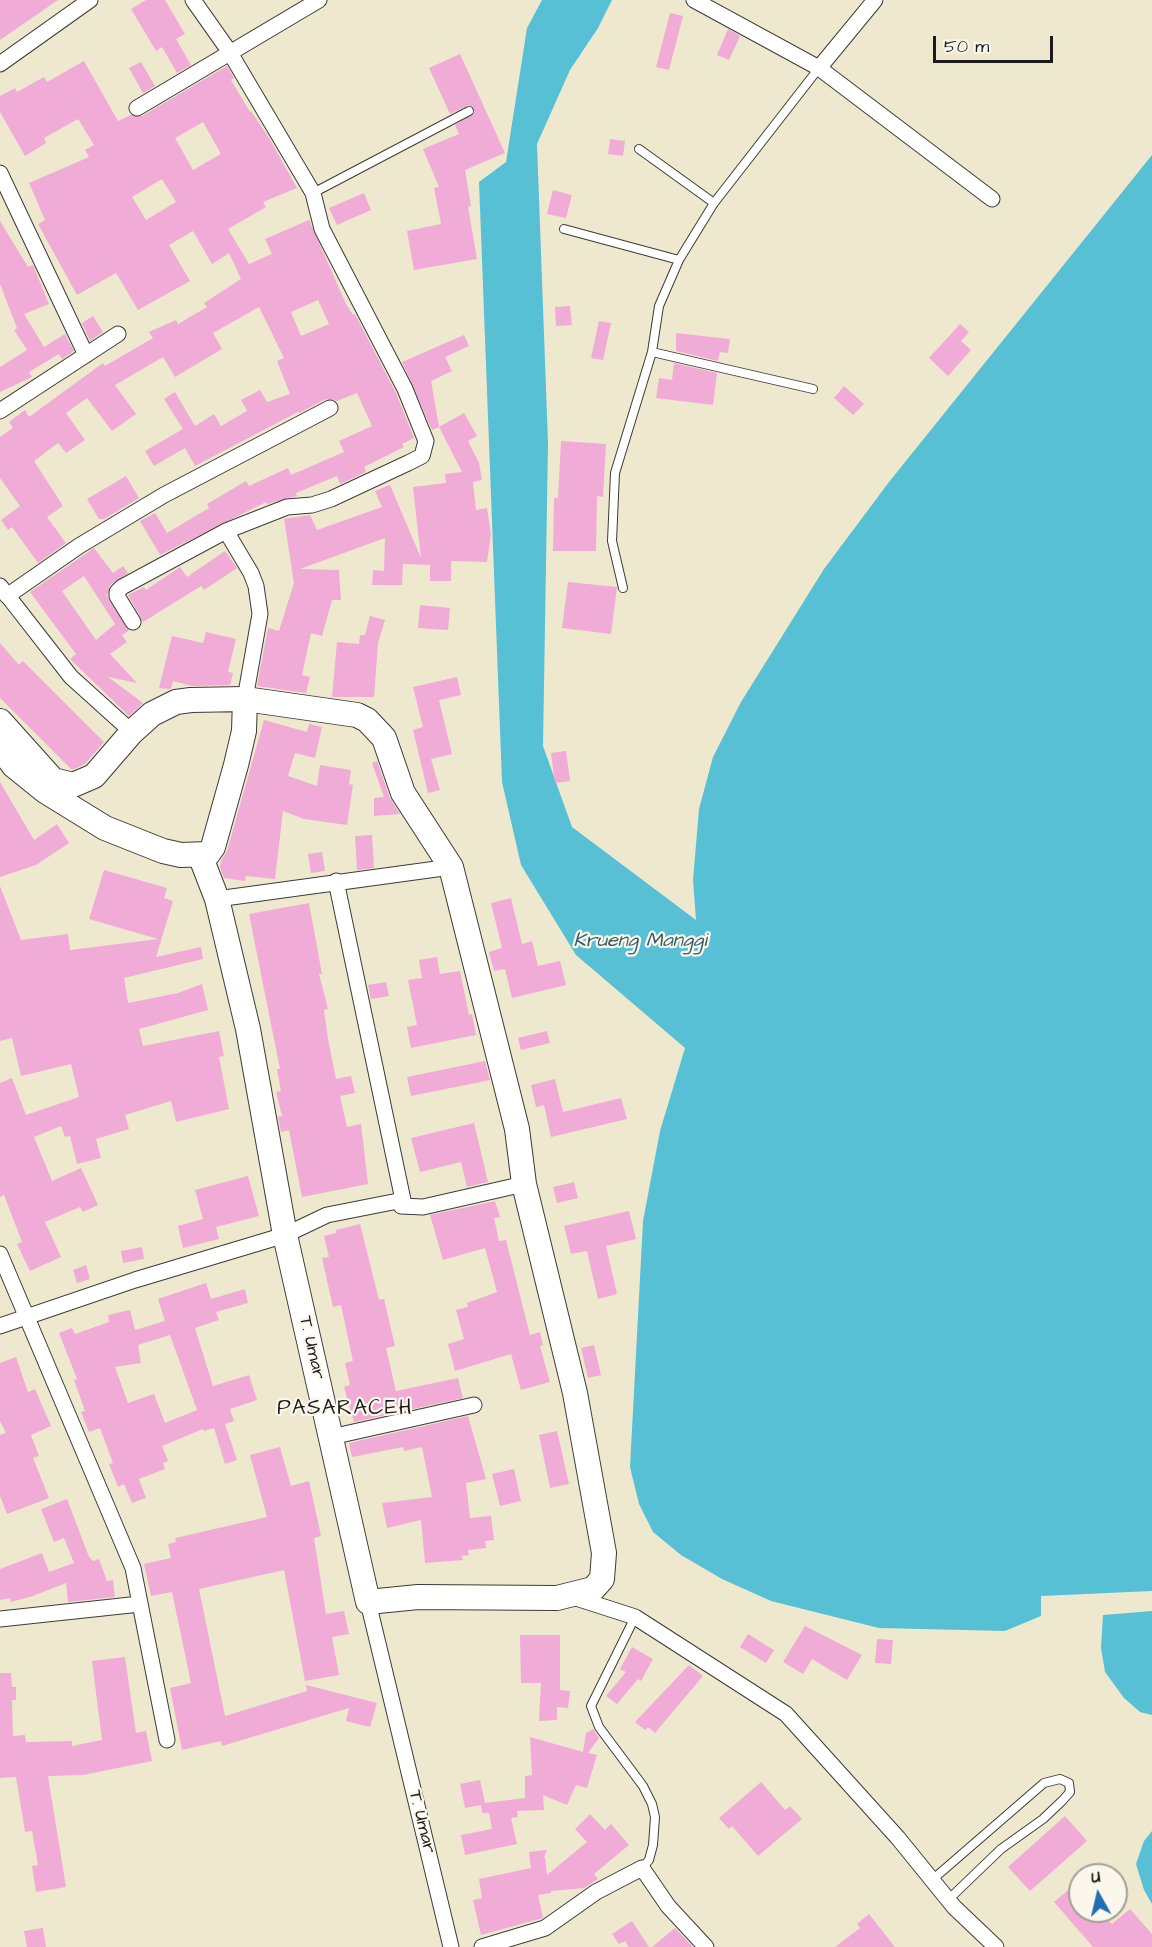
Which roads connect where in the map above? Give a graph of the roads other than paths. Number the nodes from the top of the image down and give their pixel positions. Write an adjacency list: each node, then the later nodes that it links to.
1 (90, 0): 7 (street)
2 (193, 0): 6 (street)
3 (319, 0): 6 (street)
4 (694, 0): 8 (street)
5 (875, 0): 8 (street)
6 (229, 51): 9 (street); 13 (street)
7 (0, 64)
8 (819, 69): 14 (street); 15 (lane)
9 (137, 108)
10 (469, 111): 13 (lane)
11 (639, 149): 15 (lane)
12 (0, 173): 20 (street)
13 (313, 193): 24 (street)
14 (992, 199)
15 (714, 203): 17 (lane)
16 (564, 229): 17 (lane)
17 (679, 260): 19 (lane)
18 (118, 334): 20 (street)
19 (652, 352): 21 (lane); 25 (lane)
20 (86, 356): 23 (street)
21 (813, 389)
22 (330, 408): 26 (street)
23 (0, 411)
24 (226, 531): 27 (street); 28 (street)
25 (623, 588)
26 (3, 591): 30 (street)
27 (133, 622)
28 (245, 699): 30 (main road); 33 (main road); 34 (main road)
29 (0, 722): 30 (main road)
30 (132, 732)
31 (0, 747): 32 (main road)
32 (7, 768): 33 (main road)
33 (200, 855): 36 (main road, T. Umar)
34 (451, 867): 35 (street); 37 (main road)
35 (336, 882): 36 (street); 38 (street)
36 (217, 899): 39 (main road, T. Umar)
37 (524, 1184): 38 (street); 45 (main road)
38 (403, 1200): 39 (street)
39 (285, 1235): 41 (street); 44 (main road, T. Umar)
40 (0, 1254): 41 (street)
41 (27, 1317): 42 (street); 47 (street)
42 (0, 1326)
43 (474, 1405): 44 (street)
44 (331, 1437): 46 (main road, T. Umar)
45 (570, 1596): 46 (main road); 48 (street)
46 (368, 1602): 55 (street, T. Umar)
47 (140, 1604): 49 (street); 50 (street)
48 (635, 1617): 51 (lane); 52 (street)
49 (0, 1619)
50 (167, 1740)
51 (642, 1868): 56 (street); 57 (street)
52 (932, 1880): 53 (street); 53 (lane)
53 (948, 1900): 54 (street)
54 (994, 1946)
55 (451, 1947)
56 (482, 1947)
57 (706, 1947)

